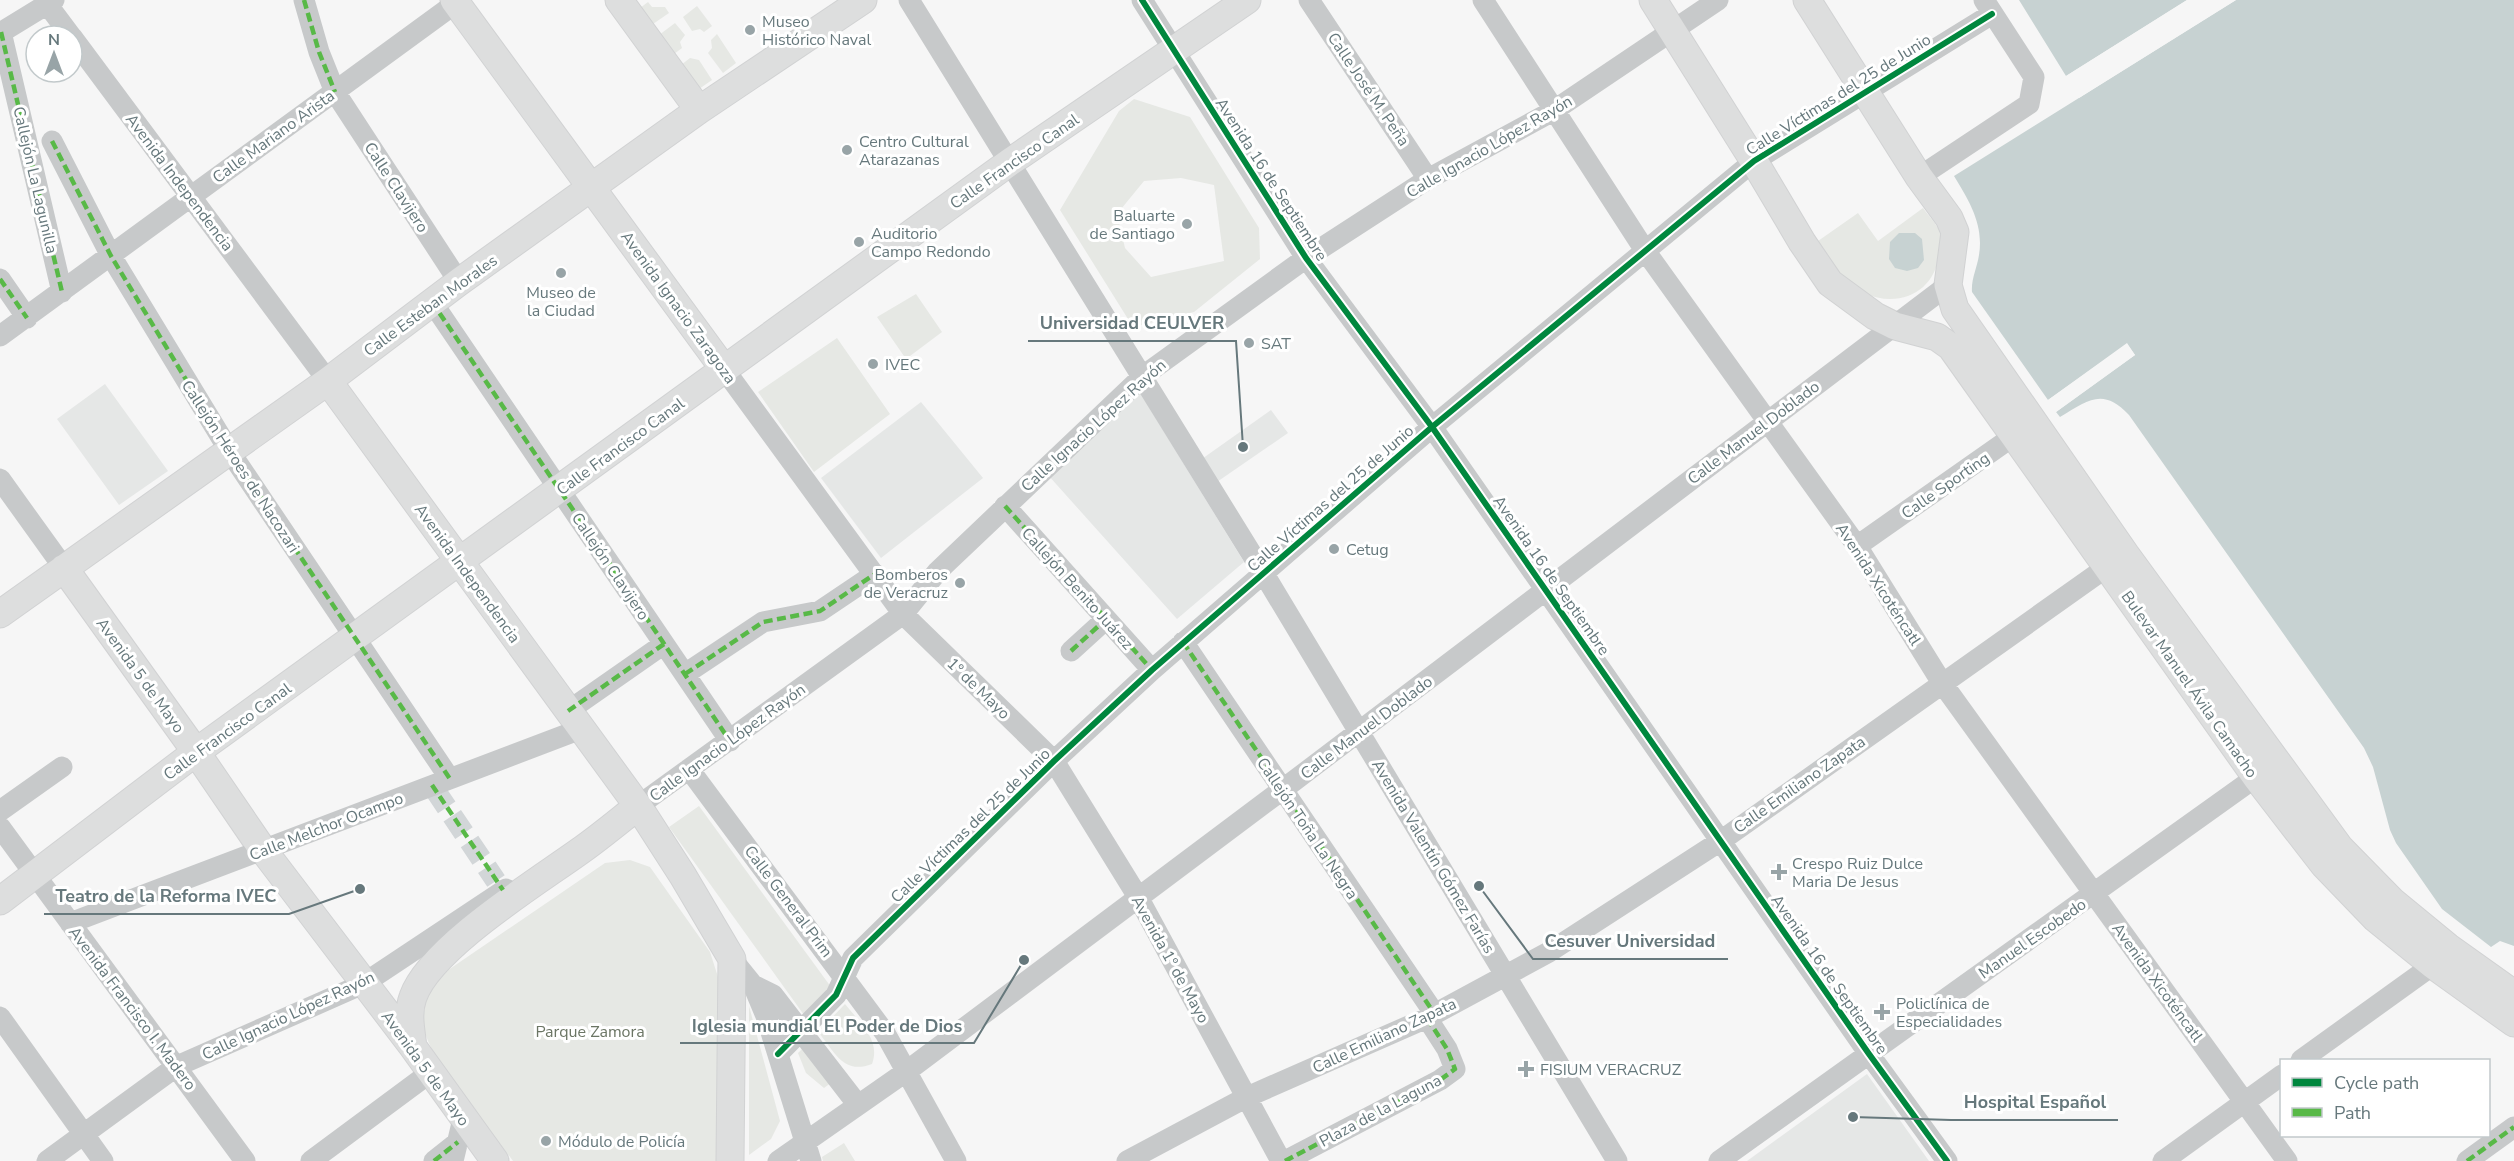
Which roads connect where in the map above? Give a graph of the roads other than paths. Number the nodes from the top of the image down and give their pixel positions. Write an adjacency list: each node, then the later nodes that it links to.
1 (304, 0): 21 (street, Calle Clavijero)
2 (619, 0): 22 (main road)
3 (863, 0): 22 (main road, Calle Esteban Morales)
4 (909, 0): 26 (street, Avenida Valentín Gómez Farías)
5 (1142, 0): 18 (street, Avenida 16 de Septiembre)
6 (1247, 0): 18 (main road, Calle Francisco Canal)
7 (1309, 0): 28 (street, Calle José M. Peña)
8 (1483, 0): 23 (street, Avenida Xicoténcatl)
9 (1653, 0): 16 (main road, Bulevar Manuel Ávila Camacho)
10 (1718, 0): 16 (street, Calle Ignacio López Rayón)
11 (1807, 0): 20 (main road)
12 (49, 1): 15 (street, Avenida Independencia); 17 (street)
13 (457, 1): 21 (street, Calle Mariano Arista); 29 (main road, Avenida Ignacio Zaragoza)
14 (1988, 7): 20 (street, Calle Víctimas del 25 de Junio); 27 (street)
15 (64, 24)
16 (1673, 32): 23 (street, Calle Ignacio López Rayón); 25 (main road, Bulevar Manuel Ávila Camacho)
17 (0, 33): 37 (street, Callejón La Lagunilla)
18 (1173, 50): 26 (main road, Calle Francisco Canal); 33 (street, Avenida 16 de Septiembre)
19 (84, 52): 30 (street, Avenida Independencia)
20 (1866, 91): 25 (street, Calle Víctimas del 25 de Junio); 27 (main road)
21 (335, 92): 30 (street, Calle Mariano Arista); 35 (street, Calle Clavijero)
22 (699, 110): 29 (main road, Calle Esteban Morales)
23 (1554, 111): 28 (street, Calle Ignacio López Rayón); 31 (street, Avenida Xicoténcatl)
24 (52, 141): 32 (street, Callejón Héroes de Nacozari)
25 (1754, 161): 31 (street, Calle Víctimas del 25 de Junio); 40 (main road, Bulevar Manuel Ávila Camacho)
26 (1010, 162): 42 (main road, Calle Francisco Canal); 43 (street, Avenida Valentín Gómez Farías)
27 (1919, 177): 36 (main road)
28 (1428, 179): 33 (street, Calle Ignacio López Rayón)
29 (592, 188): 35 (main road, Calle Esteban Morales); 42 (main road, Avenida Ignacio Zaragoza)
30 (190, 196): 32 (street, Calle Mariano Arista); 44 (street, Avenida Independencia)
31 (1646, 252): 45 (street, Avenida Xicoténcatl); 46 (street, Calle Víctimas del 25 de Junio)
32 (111, 255): 37 (street, Calle Mariano Arista); 48 (street, Callejón Héroes de Nacozari)
33 (1305, 258): 43 (street, Calle Ignacio López Rayón); 46 (street, Avenida 16 de Septiembre)
34 (0, 279): 39 (street)
35 (459, 282): 38 (main road, Calle Esteban Morales)
36 (1948, 285): 40 (street, Calle Manuel Doblado); 47 (main road, Bulevar Manuel Ávila Camacho)
37 (62, 292): 39 (street, Calle Mariano Arista)
38 (432, 302): 44 (main road, Calle Esteban Morales); 50 (street, Callejón Clavijero)
39 (27, 318): 41 (street, Calle Mariano Arista)
40 (1895, 326): 45 (street, Calle Manuel Doblado); 47 (main road, Bulevar Manuel Ávila Camacho)
41 (0, 336)
42 (724, 369): 50 (main road, Calle Francisco Canal); 56 (street, Avenida Ignacio Zaragoza)
43 (1143, 376): 51 (street, Calle Ignacio López Rayón); 57 (street, Avenida Valentín Gómez Farías)
44 (328, 381): 48 (main road, Calle Esteban Morales); 53 (main road, Avenida Independencia)
45 (1766, 421): 52 (street, Avenida Xicoténcatl); 58 (street, Calle Manuel Doblado)
46 (1432, 427): 57 (street, Calle Víctimas del 25 de Junio); 58 (street, Avenida 16 de Septiembre)
47 (2023, 429): 52 (street, Calle Sporting); 54 (main road, Bulevar Manuel Ávila Camacho); 96 (main road, Bulevar Manuel Ávila Camacho)
48 (230, 452): 55 (main road, Calle Esteban Morales); 62 (street, Callejón Héroes de Nacozari)
49 (0, 479): 55 (street, Avenida 5 de Mayo)
50 (560, 490): 53 (main road, Calle Francisco Canal); 64 (street, Callejón Clavijero)
51 (1005, 506): 60 (street, Calle Ignacio López Rayón); 61 (street, Callejón Benito Juárez)
52 (1857, 546): 68 (street, Avenida Xicoténcatl)
53 (459, 561): 62 (main road, Calle Francisco Canal); 69 (main road, Avenida Independencia)
54 (2107, 567): 68 (street, Calle Emiliano Zapata); 76 (main road, Bulevar Manuel Ávila Camacho)
55 (64, 568): 59 (main road, Calle Esteban Morales); 72 (main road, Avenida 5 de Mayo)
56 (875, 573): 60 (street, Avenida Ignacio Zaragoza); 67 (street)
57 (1264, 574): 63 (street, Calle Víctimas del 25 de Junio); 70 (street, Avenida Valentín Gómez Farías)
58 (1547, 591): 70 (street, Calle Manuel Doblado); 82 (street, Avenida 16 de Septiembre)
59 (0, 614)
60 (903, 614): 71 (street, Calle Ignacio López Rayón); 73 (street, 1º de Mayo)
61 (1106, 620): 65 (street); 66 (street, Callejón Benito Juárez)
62 (354, 638): 72 (main road, Calle Francisco Canal); 77 (street, Callejón Héroes de Nacozari)
63 (1183, 642): 66 (street, Calle Víctimas del 25 de Junio); 78 (street, Callejón Toña La Negra)
64 (664, 644): 67 (street, Callejón Clavijero); 69 (street, Calle Melchor Ocampo)
65 (1071, 651)
66 (1152, 670): 73 (street, Calle Víctimas del 25 de Junio)
67 (684, 674): 71 (street, Callejón Clavijero)
68 (1942, 683): 82 (street, Calle Emiliano Zapata); 86 (street, Avenida Xicoténcatl)
69 (575, 720): 77 (street, Calle Melchor Ocampo); 79 (main road, Avenida Independencia)
70 (1359, 732): 78 (street, Calle Manuel Doblado); 93 (street, Avenida Valentín Gómez Farías)
71 (730, 741): 75 (street, Calle Ignacio López Rayón)
72 (196, 752): 83 (main road, Avenida 5 de Mayo); 85 (main road, Calle Francisco Canal)
73 (1054, 761): 87 (street, Avenida 1º de Mayo); 92 (street, Calle Víctimas del 25 de Junio)
74 (62, 767): 80 (street)
75 (689, 769): 79 (street, Calle Ignacio López Rayón); 92 (street, Calle General Prim)
76 (2256, 777): 86 (street, Manuel Escobedo); 91 (main road, Bulevar Manuel Ávila Camacho)
77 (439, 785): 83 (street, Calle Melchor Ocampo)
78 (1282, 790): 87 (street, Calle Manuel Doblado); 97 (street, Callejón Toña La Negra)
79 (638, 806): 84 (main road, Calle Ignacio López Rayón); 90 (main road, Avenida Independencia)
80 (0, 812)
81 (0, 827): 85 (street, Avenida Francisco I. Madero)
82 (1722, 840): 93 (street, Calle Emiliano Zapata); 103 (street, Avenida 16 de Septiembre)
83 (263, 850): 89 (street, Calle Melchor Ocampo); 94 (main road, Avenida 5 de Mayo)
84 (566, 861): 94 (street, Calle Ignacio López Rayón); 101 (main road, Calle Ignacio López Rayón)
85 (35, 876): 88 (main road, Calle Francisco Canal); 89 (street, Avenida Francisco I. Madero)
86 (2094, 894): 103 (street, Manuel Escobedo); 110 (street, Avenida Xicoténcatl)
87 (1138, 897): 106 (street, Calle Manuel Doblado); 109 (street, Avenida 1º de Mayo)
88 (0, 901)
89 (70, 922): 105 (street, Avenida Francisco I. Madero)
90 (732, 959): 95 (street, Avenida Independencia); 122 (main road)
91 (2433, 965): 99 (main road, Bulevar Manuel Ávila Camacho); 104 (street)
92 (845, 975): 100 (street, Calle Víctimas del 25 de Junio); 106 (street, Calle General Prim)
93 (1505, 975): 97 (street, Calle Emiliano Zapata); 127 (street, Avenida Valentín Gómez Farías)
94 (363, 984): 101 (main road, Avenida 5 de Mayo); 105 (street, Calle Ignacio López Rayón)
95 (753, 985): 100 (street); 102 (street, Avenida Independencia)
96 (2514, 994)
97 (1430, 1015): 109 (street, Calle Emiliano Zapata); 126 (street, Plaza de la Laguna)
98 (0, 1017): 113 (street)
99 (2514, 1023)
100 (802, 1029): 102 (street, Calle Víctimas del 25 de Junio); 111 (street)
101 (413, 1047): 107 (main road, Avenida 5 de Mayo)
102 (778, 1054): 115 (street, Avenida Independencia)
103 (1869, 1054): 128 (street, Manuel Escobedo); 129 (street, Avenida 16 de Septiembre)
104 (2302, 1059)
105 (177, 1065): 113 (street, Calle Ignacio López Rayón); 118 (street, Avenida Francisco I. Madero)
106 (907, 1071): 111 (street, Calle Manuel Doblado); 124 (street, Calle General Prim)
107 (431, 1072): 114 (main road, Avenida 5 de Mayo); 119 (street)
108 (2280, 1077): 110 (street)
109 (1247, 1097): 125 (street, Calle Emiliano Zapata); 126 (street, Avenida 1º de Mayo)
110 (2245, 1103): 130 (street); 131 (street, Avenida Xicoténcatl)
111 (858, 1105): 115 (street, Calle Manuel Doblado)
112 (2514, 1127): 132 (street)
113 (82, 1135): 116 (street, Calle Ignacio López Rayón); 117 (street)
114 (458, 1141): 120 (street); 121 (main road, Avenida 5 de Mayo)
115 (808, 1151): 123 (street, Calle Manuel Doblado)
116 (47, 1161)
117 (104, 1161)
118 (245, 1161)
119 (311, 1161)
120 (434, 1161)
121 (495, 1161)
122 (730, 1161)
123 (778, 1161)
124 (956, 1161)
125 (1127, 1161)
126 (1283, 1161)
127 (1617, 1161)
128 (1719, 1161)
129 (1947, 1161)
130 (2163, 1161)
131 (2287, 1161)
132 (2467, 1161)

